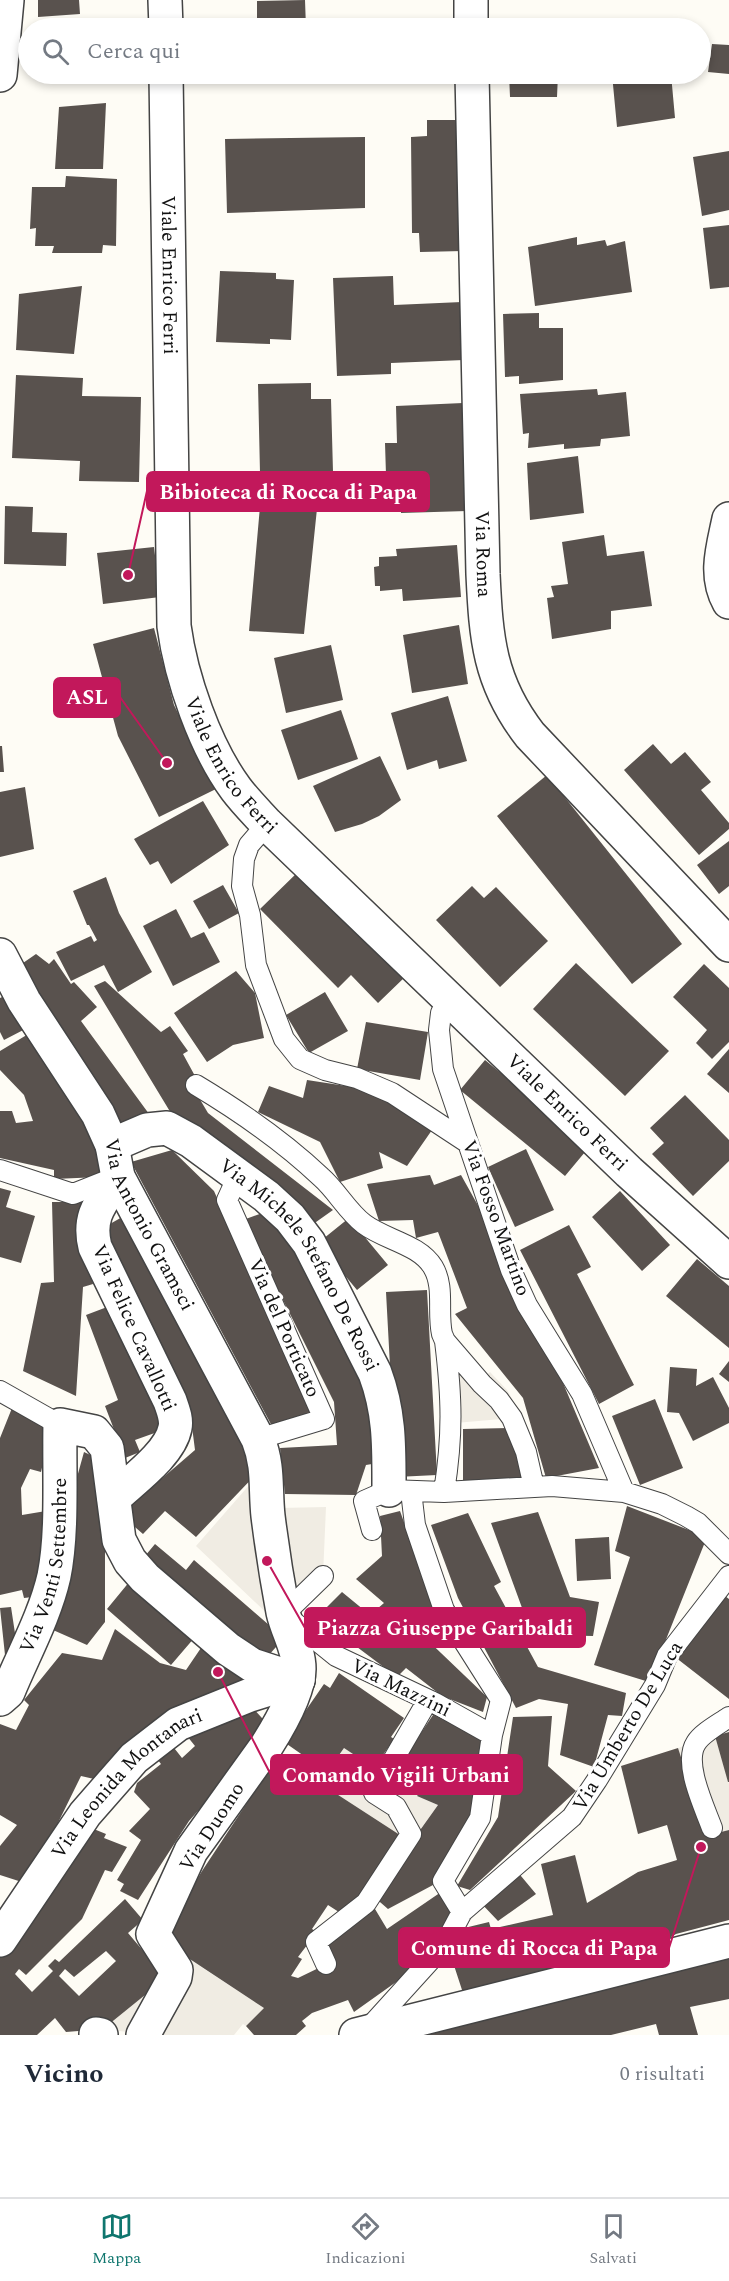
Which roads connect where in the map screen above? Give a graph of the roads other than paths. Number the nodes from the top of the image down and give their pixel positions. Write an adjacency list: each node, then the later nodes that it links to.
1 (7, 0): 6 (street)
2 (165, 0): 4 (street)
3 (471, 0): 5 (street)
4 (166, 18)
5 (471, 18)
6 (0, 75)
7 (166, 84): 11 (street, Viale Enrico Ferri)
8 (472, 84): 12 (street, Via Roma)
9 (729, 521): 10 (street)
10 (729, 602)
11 (267, 824): 14 (street, Viale Enrico Ferri); 16 (lane)
12 (729, 945)
13 (0, 955): 17 (street, Via Antonio Gramsci)
14 (448, 998): 16 (lane, Via Fosso Martino); 20 (street, Viale Enrico Ferri)
15 (196, 1085): 21 (lane)
16 (468, 1143): 28 (lane, Via Fosso Martino)
17 (115, 1161): 18 (lane); 19 (street, Via Michele Stefano De Rossi); 24 (street, Via Antonio Gramsci); 29 (street, Via Felice Cavallotti)
18 (0, 1170)
19 (238, 1176): 24 (lane, Via del Porticato); 26 (street, Via Michele Stefano De Rossi)
20 (729, 1262)
21 (443, 1334): 25 (lane); 27 (lane)
22 (0, 1391): 23 (lane)
23 (60, 1425): 29 (street); 36 (street, Via Venti Settembre)
24 (258, 1439): 34 (street, Via Antonio Gramsci)
25 (534, 1487): 27 (lane); 28 (lane)
26 (400, 1491): 27 (lane); 30 (lane); 39 (lane)
27 (444, 1492)
28 (624, 1492): 31 (lane)
29 (114, 1497): 35 (street)
30 (372, 1530)
31 (729, 1554)
32 (323, 1576): 34 (lane)
33 (729, 1576): 42 (lane, Via Umberto De Luca)
34 (284, 1614): 35 (street, Via Duomo); 37 (lane, Via Mazzini)
35 (298, 1680): 41 (street, Via Leonida Montanari); 48 (street, Via Duomo)
36 (0, 1699)
37 (428, 1700): 39 (lane, Via Mazzini); 45 (lane)
38 (729, 1717): 40 (lane)
39 (492, 1735): 42 (lane)
40 (712, 1828)
41 (13, 1898): 43 (street, Via Leonida Montanari)
42 (462, 1912): 47 (lane)
43 (0, 1940)
44 (729, 1941): 46 (street)
45 (326, 1964)
46 (404, 2029): 47 (street)
47 (361, 2034)
48 (143, 2035)

